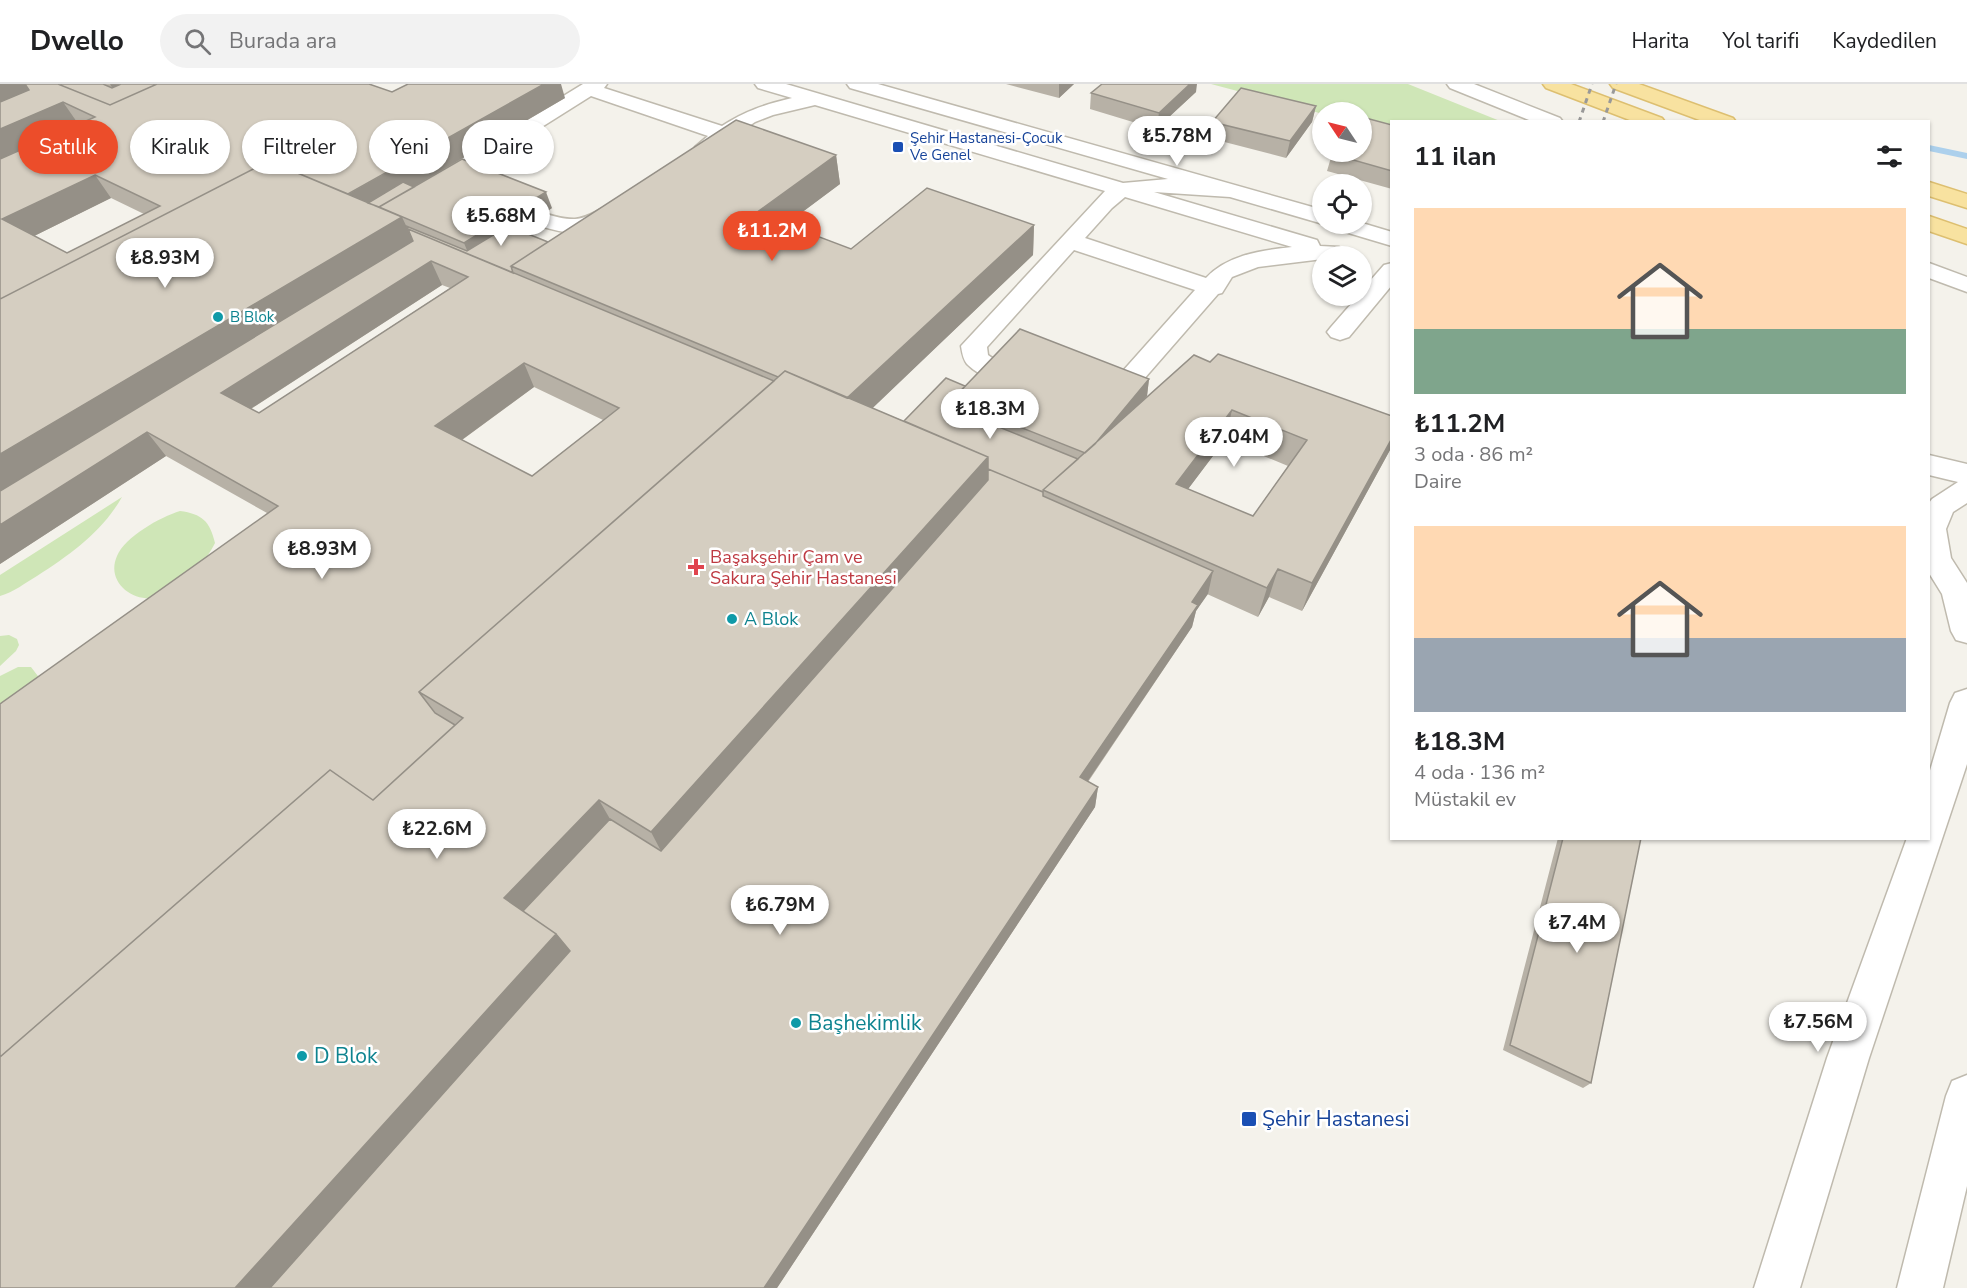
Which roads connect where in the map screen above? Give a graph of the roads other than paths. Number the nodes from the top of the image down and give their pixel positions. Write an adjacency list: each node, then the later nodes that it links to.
1 (765, 84): 8 (street)
2 (857, 84): 9 (street)
3 (893, 84): 9 (street)
4 (1457, 84): 10 (street)
5 (1553, 84): 11 (main road)
6 (1620, 84): 12 (main road)
7 (593, 87): 13 (street); 18 (street)
8 (817, 99): 13 (street); 16 (street)
9 (916, 100): 17 (street)
10 (1548, 120)
11 (1650, 120)
12 (1720, 120)
13 (724, 134): 14 (street)
14 (688, 159)
15 (1930, 189): 19 (main road)
16 (1121, 190): 17 (street); 25 (street); 26 (street)
17 (1233, 191): 20 (street)
18 (633, 198)
19 (1967, 201)
20 (1312, 215)
21 (1930, 223): 23 (main road)
22 (1372, 233): 24 (street)
23 (1967, 237)
24 (1390, 238)
25 (1070, 241): 31 (street); 31 (street)
26 (1312, 246)
27 (1312, 254): 31 (street)
28 (1386, 270): 32 (street)
29 (1930, 270): 30 (street)
30 (1967, 285)
31 (1213, 288)
32 (1340, 332)
33 (1930, 465): 34 (street)
34 (1967, 474)
35 (1967, 489): 37 (street)
36 (1930, 568): 37 (street)
37 (1962, 598): 38 (street)
38 (1967, 631)
39 (1967, 702): 40 (street)
40 (1930, 823)
41 (1923, 840): 43 (street)
42 (1967, 1096): 44 (street)
43 (1777, 1288)
44 (1920, 1288)

